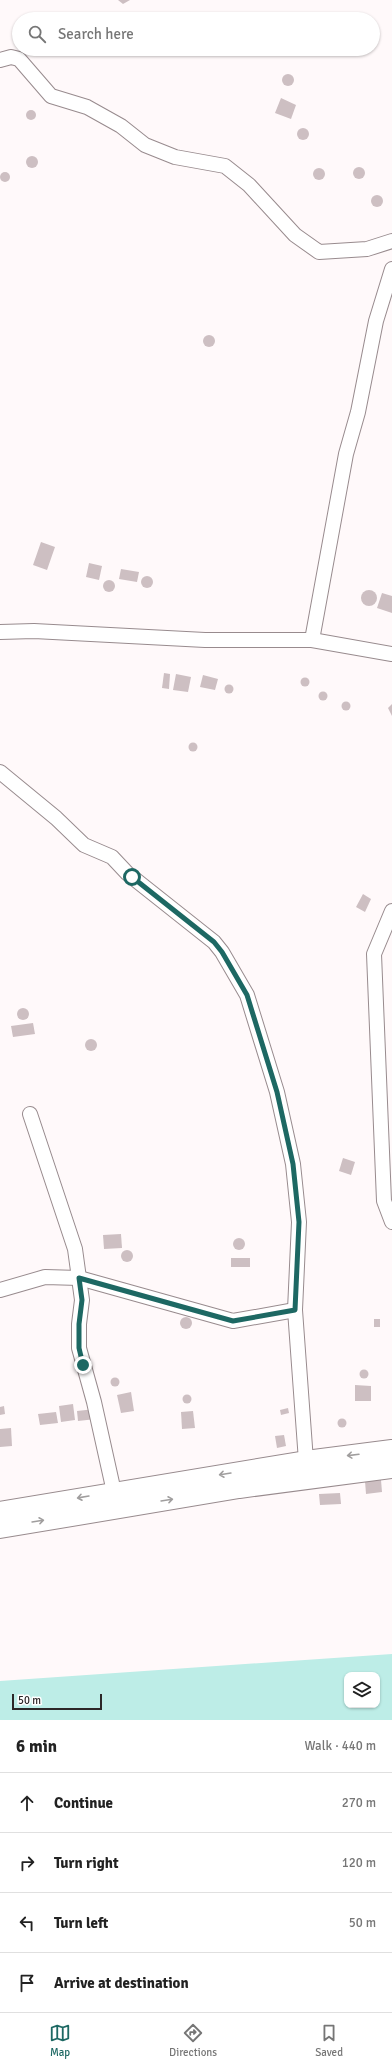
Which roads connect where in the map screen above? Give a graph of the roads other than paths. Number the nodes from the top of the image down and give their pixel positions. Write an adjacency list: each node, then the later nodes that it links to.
1 (0, 60): 2 (street)
2 (392, 241)
3 (392, 269): 5 (street)
4 (0, 632): 5 (street)
5 (312, 640): 6 (street)
6 (392, 654)
7 (0, 772): 13 (street)
8 (392, 911): 10 (street)
9 (30, 1114): 11 (street)
10 (392, 1222)
11 (79, 1278): 12 (street); 13 (street); 17 (street)
12 (0, 1290)
13 (295, 1310): 16 (street)
14 (392, 1450): 16 (main road, one-way to 16)
15 (392, 1468): 16 (main road)
16 (309, 1470): 17 (main road, one-way to 17); 19 (main road, one-way to 16)
17 (114, 1492): 18 (main road, one-way to 18)
18 (0, 1512)
19 (0, 1528)

